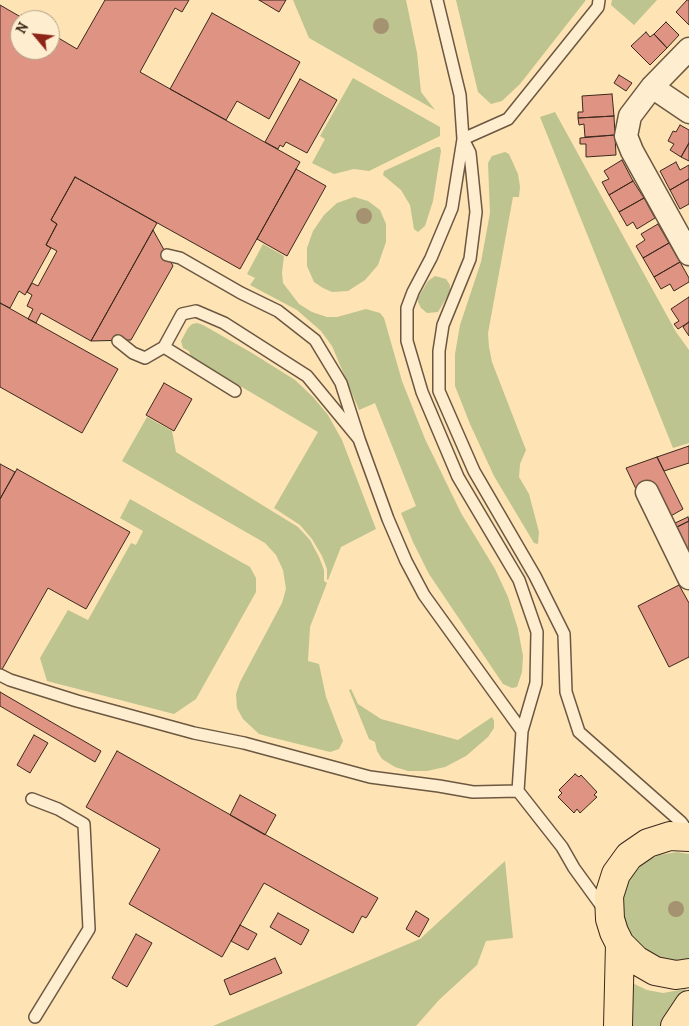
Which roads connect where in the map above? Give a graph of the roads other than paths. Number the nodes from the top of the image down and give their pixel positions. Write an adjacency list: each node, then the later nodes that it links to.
1 (437, 0): 6 (lane)
2 (599, 0): 6 (lane)
3 (689, 49): 4 (street)
4 (652, 87): 5 (street); 7 (street)
5 (689, 112)
6 (463, 139): 16 (lane); 19 (lane)
7 (689, 254)
8 (167, 255): 12 (lane)
9 (118, 341): 10 (lane)
10 (164, 347): 11 (lane); 12 (lane)
11 (235, 391)
12 (359, 440): 16 (lane)
13 (647, 492): 14 (street)
14 (689, 578)
15 (0, 675): 17 (lane)
16 (522, 731): 17 (lane)
17 (518, 791): 21 (lane)
18 (32, 799): 25 (lane)
19 (689, 832)
20 (689, 837): 21 (main road)
21 (610, 919): 22 (main road)
22 (620, 944): 23 (main road); 26 (main road)
23 (689, 973)
24 (689, 1005): 27 (main road)
25 (35, 1017)
26 (618, 1026)
27 (675, 1026)

